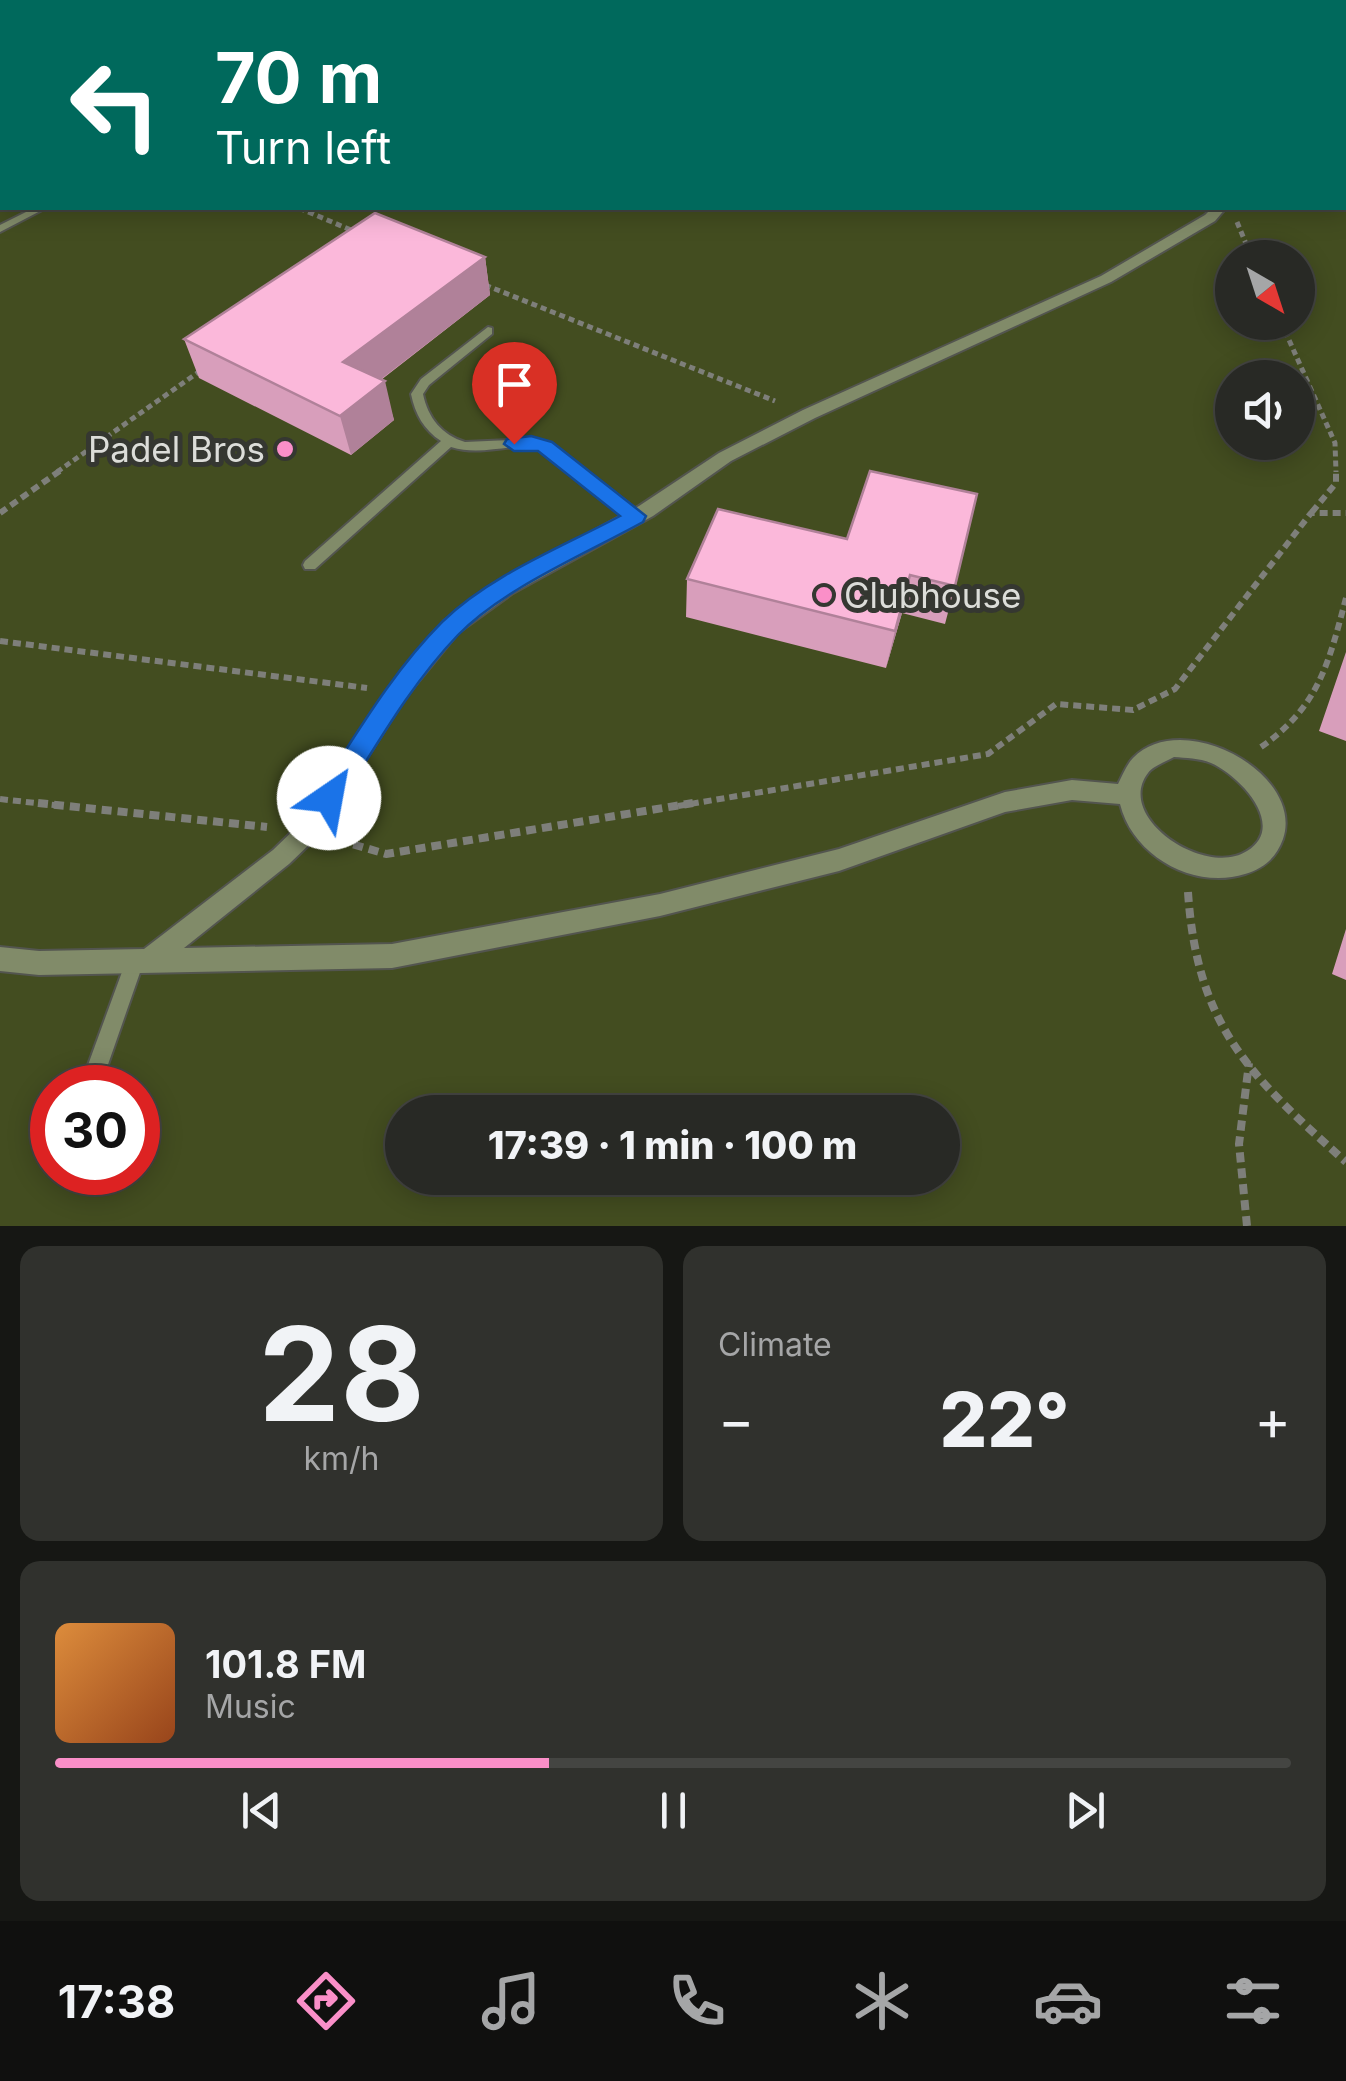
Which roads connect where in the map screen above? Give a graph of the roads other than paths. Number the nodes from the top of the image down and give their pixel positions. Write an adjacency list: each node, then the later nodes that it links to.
1 (37, 210): 3 (lane)
2 (1218, 210): 6 (street)
3 (0, 230)
4 (488, 331): 5 (lane)
5 (448, 442): 6 (lane); 7 (lane)
6 (636, 516): 10 (street)
7 (310, 565)
8 (1128, 795): 8 (street); 10 (street)
9 (0, 959): 10 (street)
10 (142, 961): 11 (lane)
11 (99, 1065)

